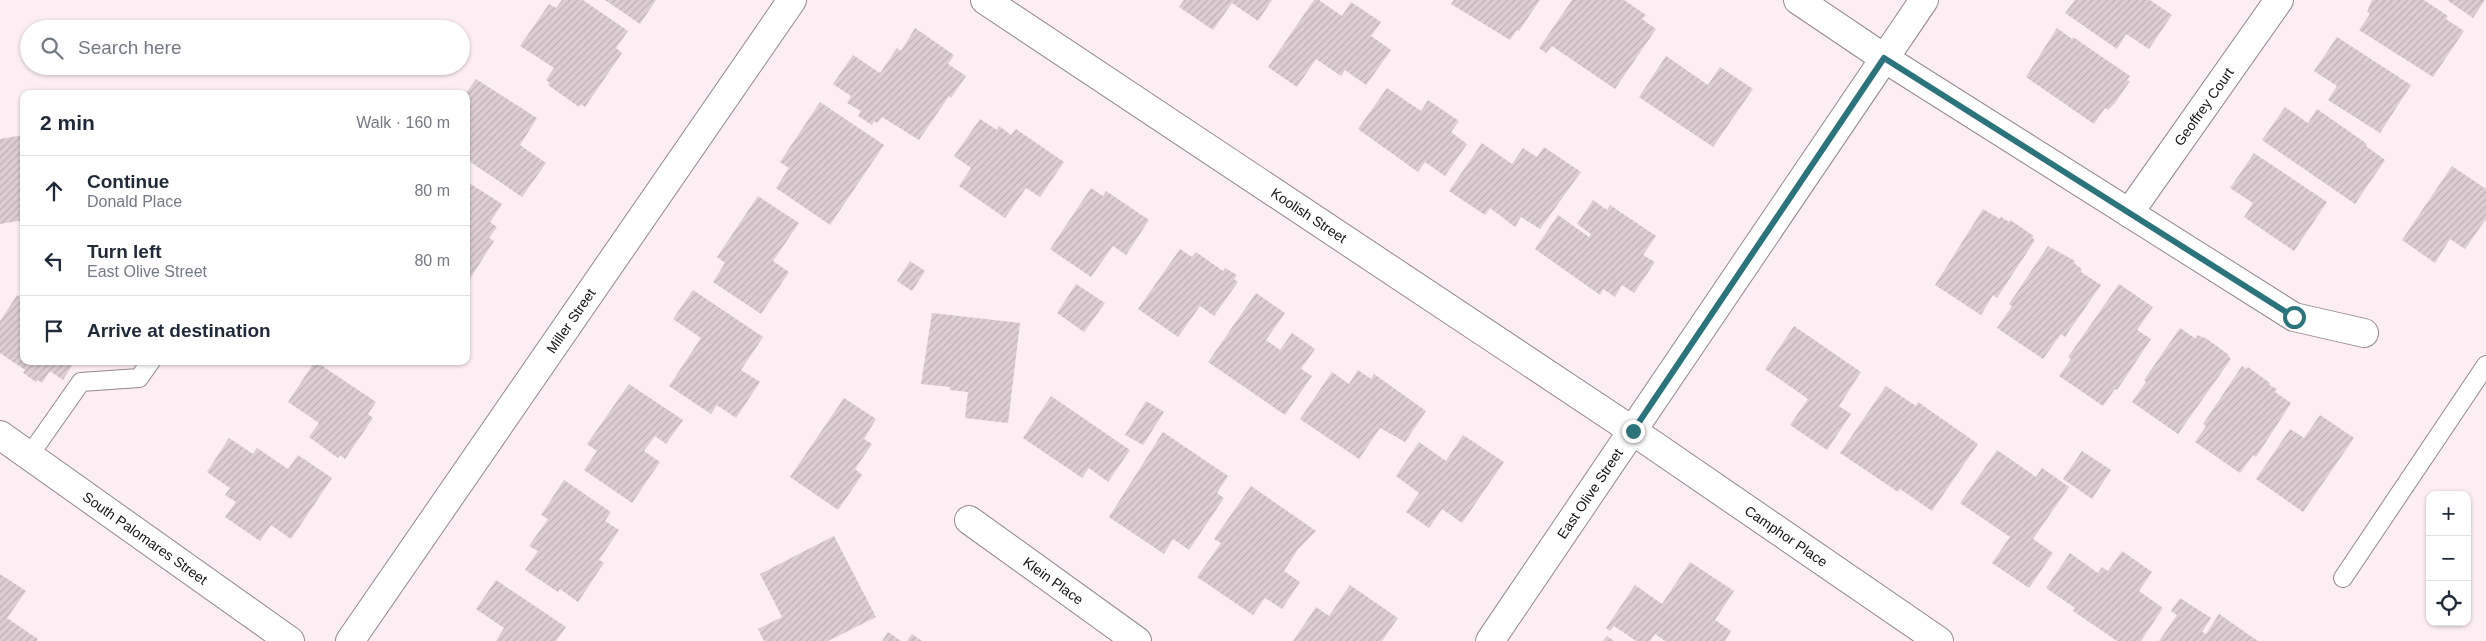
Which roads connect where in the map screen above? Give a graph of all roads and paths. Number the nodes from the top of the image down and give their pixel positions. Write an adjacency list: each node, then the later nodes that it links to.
1 (792, 0): 17 (street, Miller Street)
2 (984, 0): 11 (street, Koolish Street)
3 (1798, 0): 6 (street)
4 (1924, 0): 6 (street, East Olive Street)
5 (2279, 0): 7 (street, Geoffrey Court)
6 (1884, 58): 7 (street); 11 (street, East Olive Street)
7 (2129, 213): 8 (street)
8 (2364, 333)
9 (148, 365): 13 (lane)
10 (2486, 365): 15 (lane)
11 (1633, 431): 19 (street, East Olive Street); 20 (street, Camphor Place)
12 (0, 435): 13 (street, South Palomares Street)
13 (29, 456): 16 (street, South Palomares Street)
14 (969, 520): 18 (street, Klein Place)
15 (2343, 578)
16 (290, 641)
17 (350, 641)
18 (1137, 641)
19 (1490, 641)
20 (1939, 641)

